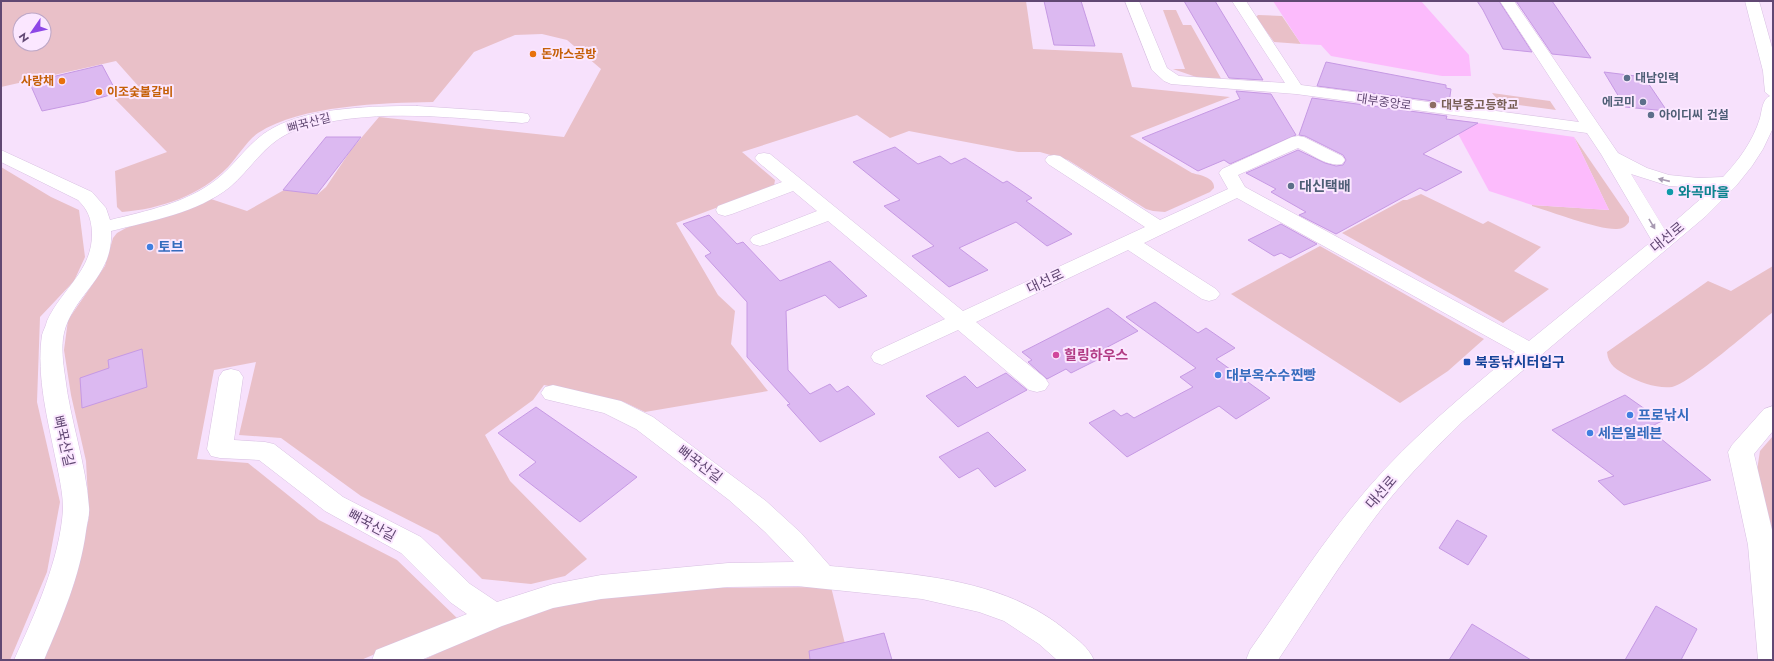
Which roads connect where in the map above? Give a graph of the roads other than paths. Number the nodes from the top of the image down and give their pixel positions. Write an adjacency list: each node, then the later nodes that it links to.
1 (1132, 1): 6 (street, 대부중앙로)
2 (1239, 1): 6 (street)
3 (1507, 1): 10 (street)
4 (1752, 1): 5 (street)
5 (1771, 59): 7 (street)
6 (1296, 90): 10 (street, 대부중앙로)
7 (1773, 92)
8 (1773, 100): 16 (street, 대선로)
9 (522, 118): 21 (street, 뻐꾹산길)
10 (1592, 129): 11 (street)
11 (1610, 154): 16 (street, one-way to 11); 24 (street, one-way to 24)
12 (1, 155): 21 (street, 뻐꾹산길)
13 (764, 158): 17 (street)
14 (1054, 160): 22 (street)
15 (1336, 160): 18 (street)
16 (1730, 182): 24 (street, 대선로)
17 (795, 184): 19 (street); 20 (street)
18 (1238, 191): 22 (street, 대선로); 28 (street)
19 (725, 210)
20 (830, 213): 23 (street); 27 (street)
21 (101, 228): 36 (street, 뻐꾹산길)
22 (1159, 228): 25 (street, 대선로)
23 (760, 240)
24 (1662, 241): 28 (street, 대선로)
25 (1129, 242): 26 (street); 27 (street, 대선로)
26 (1209, 294)
27 (960, 321): 29 (street, 대선로); 31 (street)
28 (1530, 351): 39 (street, 대선로)
29 (882, 357)
30 (231, 377): 35 (street, 뻐꾹산길)
31 (1037, 384)
32 (553, 393): 34 (street, 뻐꾹산길)
33 (1773, 415): 40 (street)
34 (822, 576): 35 (street); 38 (street)
35 (494, 616): 37 (street)
36 (28, 660)
37 (387, 660)
38 (1079, 660)
39 (1261, 660)
40 (1773, 660)

